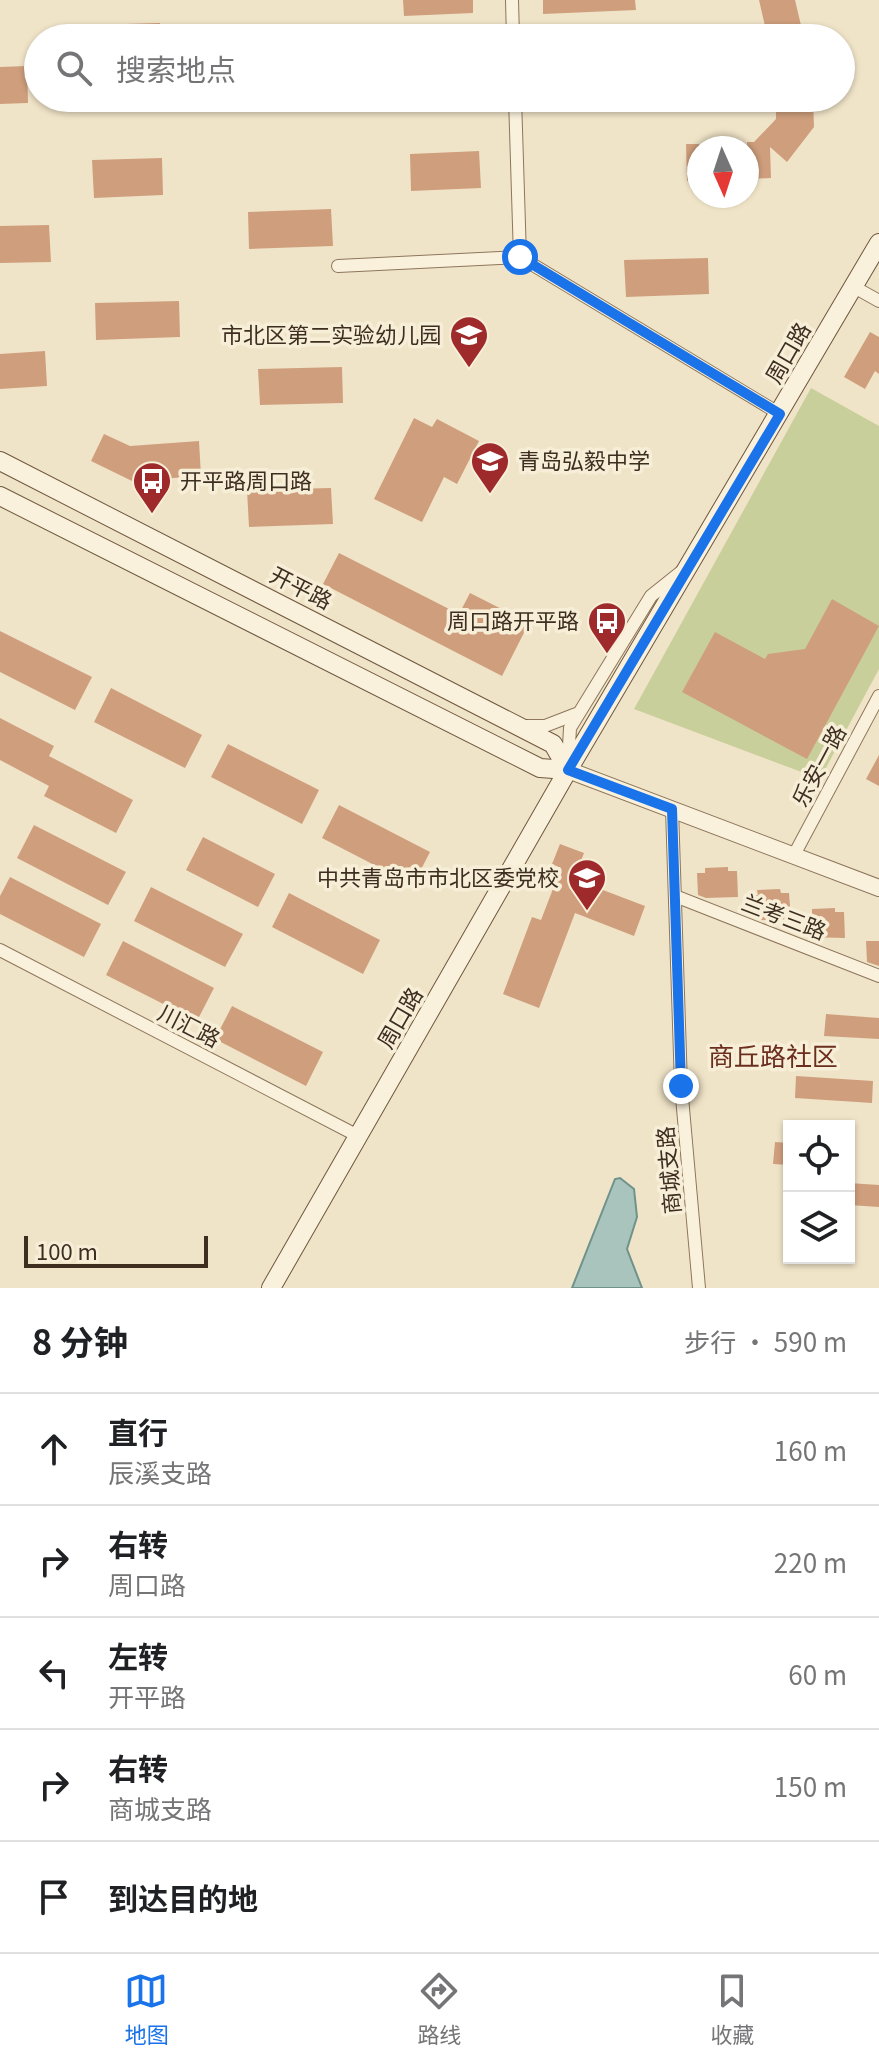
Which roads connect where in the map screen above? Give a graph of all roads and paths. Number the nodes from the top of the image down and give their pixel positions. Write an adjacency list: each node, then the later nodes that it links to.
1 (512, 0): 2 (street)
2 (513, 24)
3 (515, 112): 5 (street)
4 (879, 243): 7 (main road, 周口路)
5 (520, 257): 6 (street); 9 (street)
6 (338, 266)
7 (854, 287): 8 (street); 9 (main road, 周口路)
8 (879, 301)
9 (780, 414): 12 (main road, 周口路)
10 (0, 461): 15 (main road, 开平路)
11 (0, 496): 16 (main road)
12 (687, 568): 14 (street, 周口路); 16 (main road, 周口路)
13 (879, 696): 18 (street, 乐安一路)
14 (579, 713): 15 (street); 16 (street, 周口路)
15 (519, 726): 16 (main road, 开平路)
16 (568, 770): 17 (street); 23 (main road, 周口路)
17 (672, 809): 18 (street); 20 (street, 商城支路)
18 (794, 855): 19 (street)
19 (879, 888)
20 (675, 896): 22 (street, 兰考三路); 25 (street, 商城支路)
21 (0, 950): 23 (street, 川汇路)
22 (879, 976)
23 (360, 1137): 24 (main road, 周口路)
24 (271, 1288)
25 (699, 1288)

